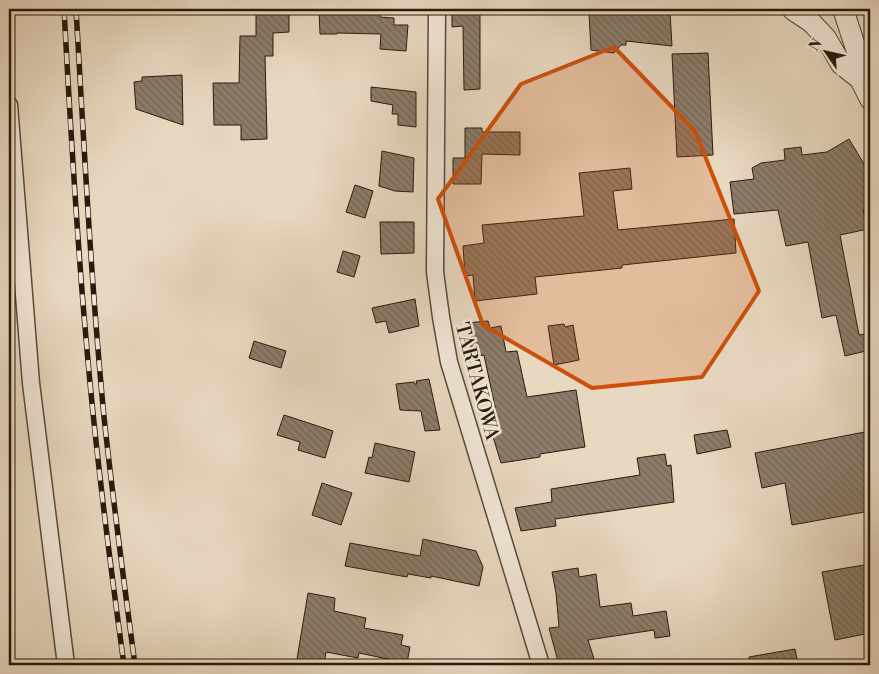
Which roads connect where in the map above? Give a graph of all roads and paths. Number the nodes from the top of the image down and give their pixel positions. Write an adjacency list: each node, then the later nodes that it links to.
1 (437, 9): 9 (street, TARTAKOWA)
2 (820, 9): 4 (street)
3 (843, 9): 5 (street)
4 (791, 10): 5 (street)
5 (860, 79): 6 (street)
6 (870, 99)
7 (9, 105): 8 (street)
8 (66, 665)
9 (541, 665)

